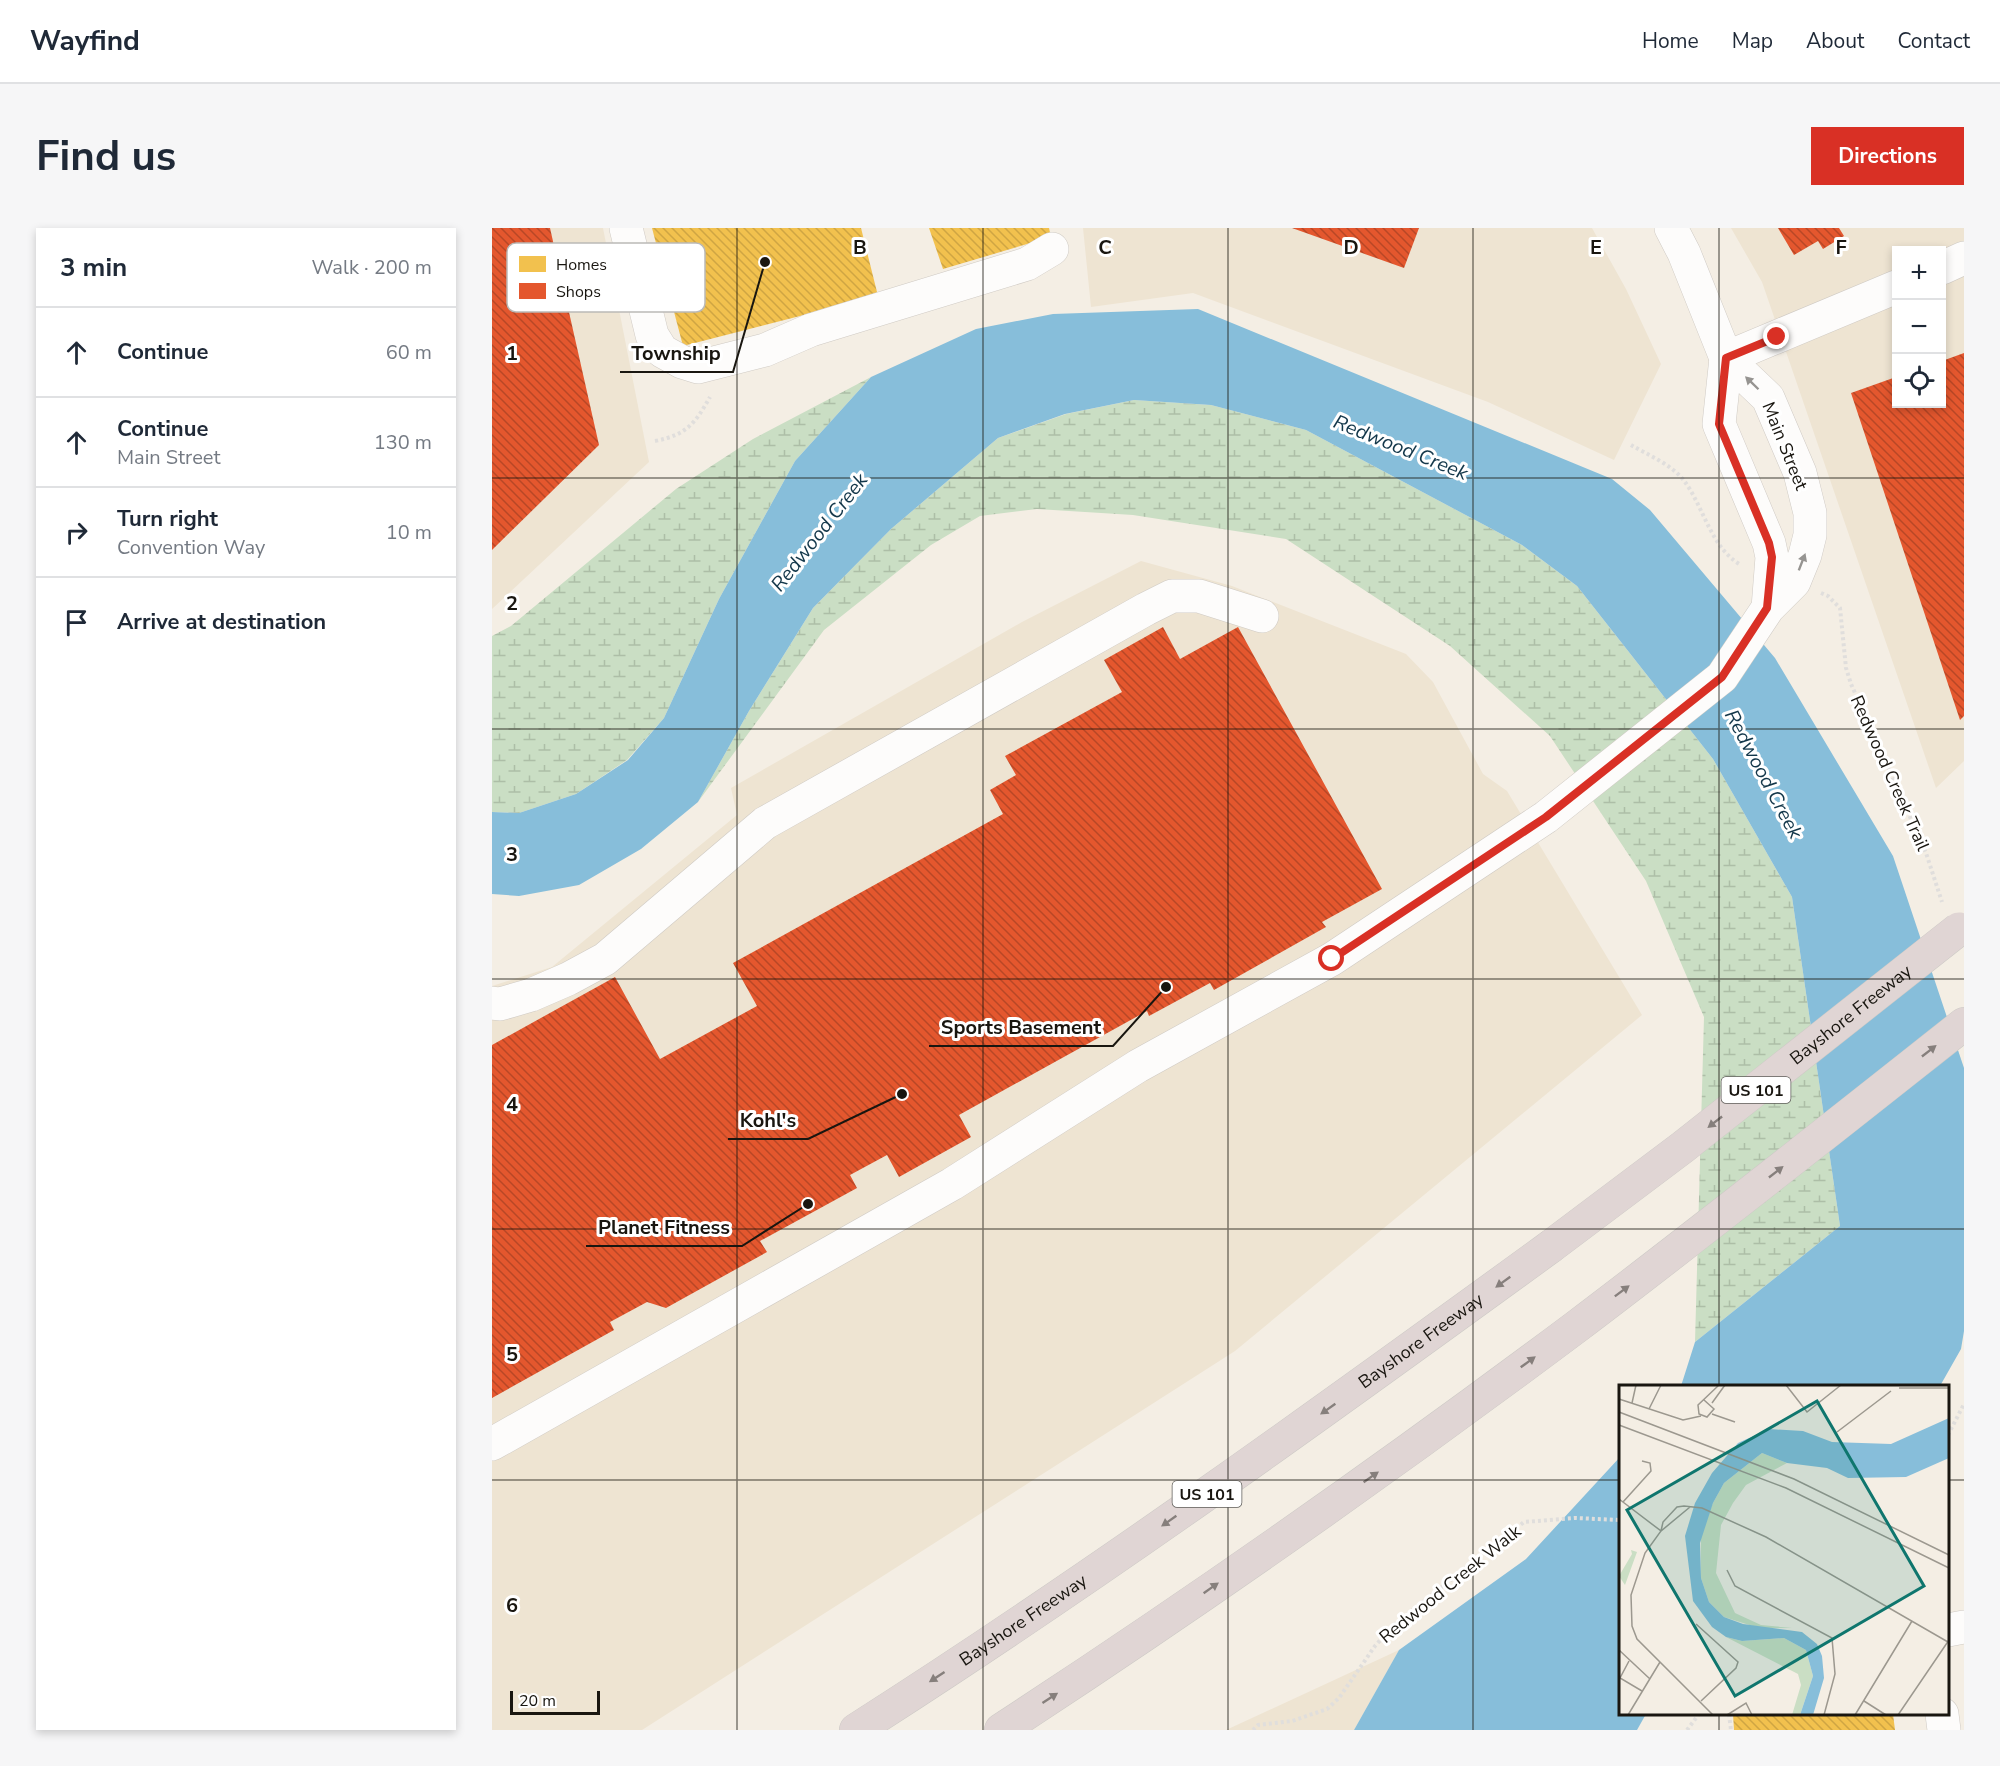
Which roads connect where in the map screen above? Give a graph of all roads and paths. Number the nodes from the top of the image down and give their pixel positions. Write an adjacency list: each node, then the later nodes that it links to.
1 (626, 228): 3 (street)
2 (1671, 228): 9 (street, Main Street)
3 (630, 243)
4 (1052, 249): 8 (street)
5 (1964, 258): 6 (street)
6 (1946, 266)
7 (1892, 289): 9 (street)
8 (646, 312)
9 (1726, 358): 14 (street, Main Street); 14 (street, Main Street, one-way to 9)
10 (1631, 445): 11 (path)
11 (1748, 566)
12 (1820, 592): 15 (path, Redwood Creek Trail)
13 (1262, 616): 16 (street)
14 (1761, 619): 20 (street, Main Street)
15 (1955, 920): 27 (highway, Bayshore Freeway / US 101, one-way to 27, bridge)
16 (492, 1003)
17 (1964, 1024): 28 (highway, one-way to 17)
18 (1964, 1404): 19 (path)
19 (1949, 1431)
20 (492, 1444)
21 (1619, 1521): 29 (path, Redwood Creek Walk)
22 (1964, 1627): 23 (street)
23 (1949, 1630)
24 (1698, 1715): 30 (path)
25 (1730, 1715): 31 (path)
26 (1942, 1715): 32 (street)
27 (856, 1730)
28 (1001, 1730)
29 (1253, 1730)
30 (1687, 1730)
31 (1731, 1730)
32 (1944, 1730)

